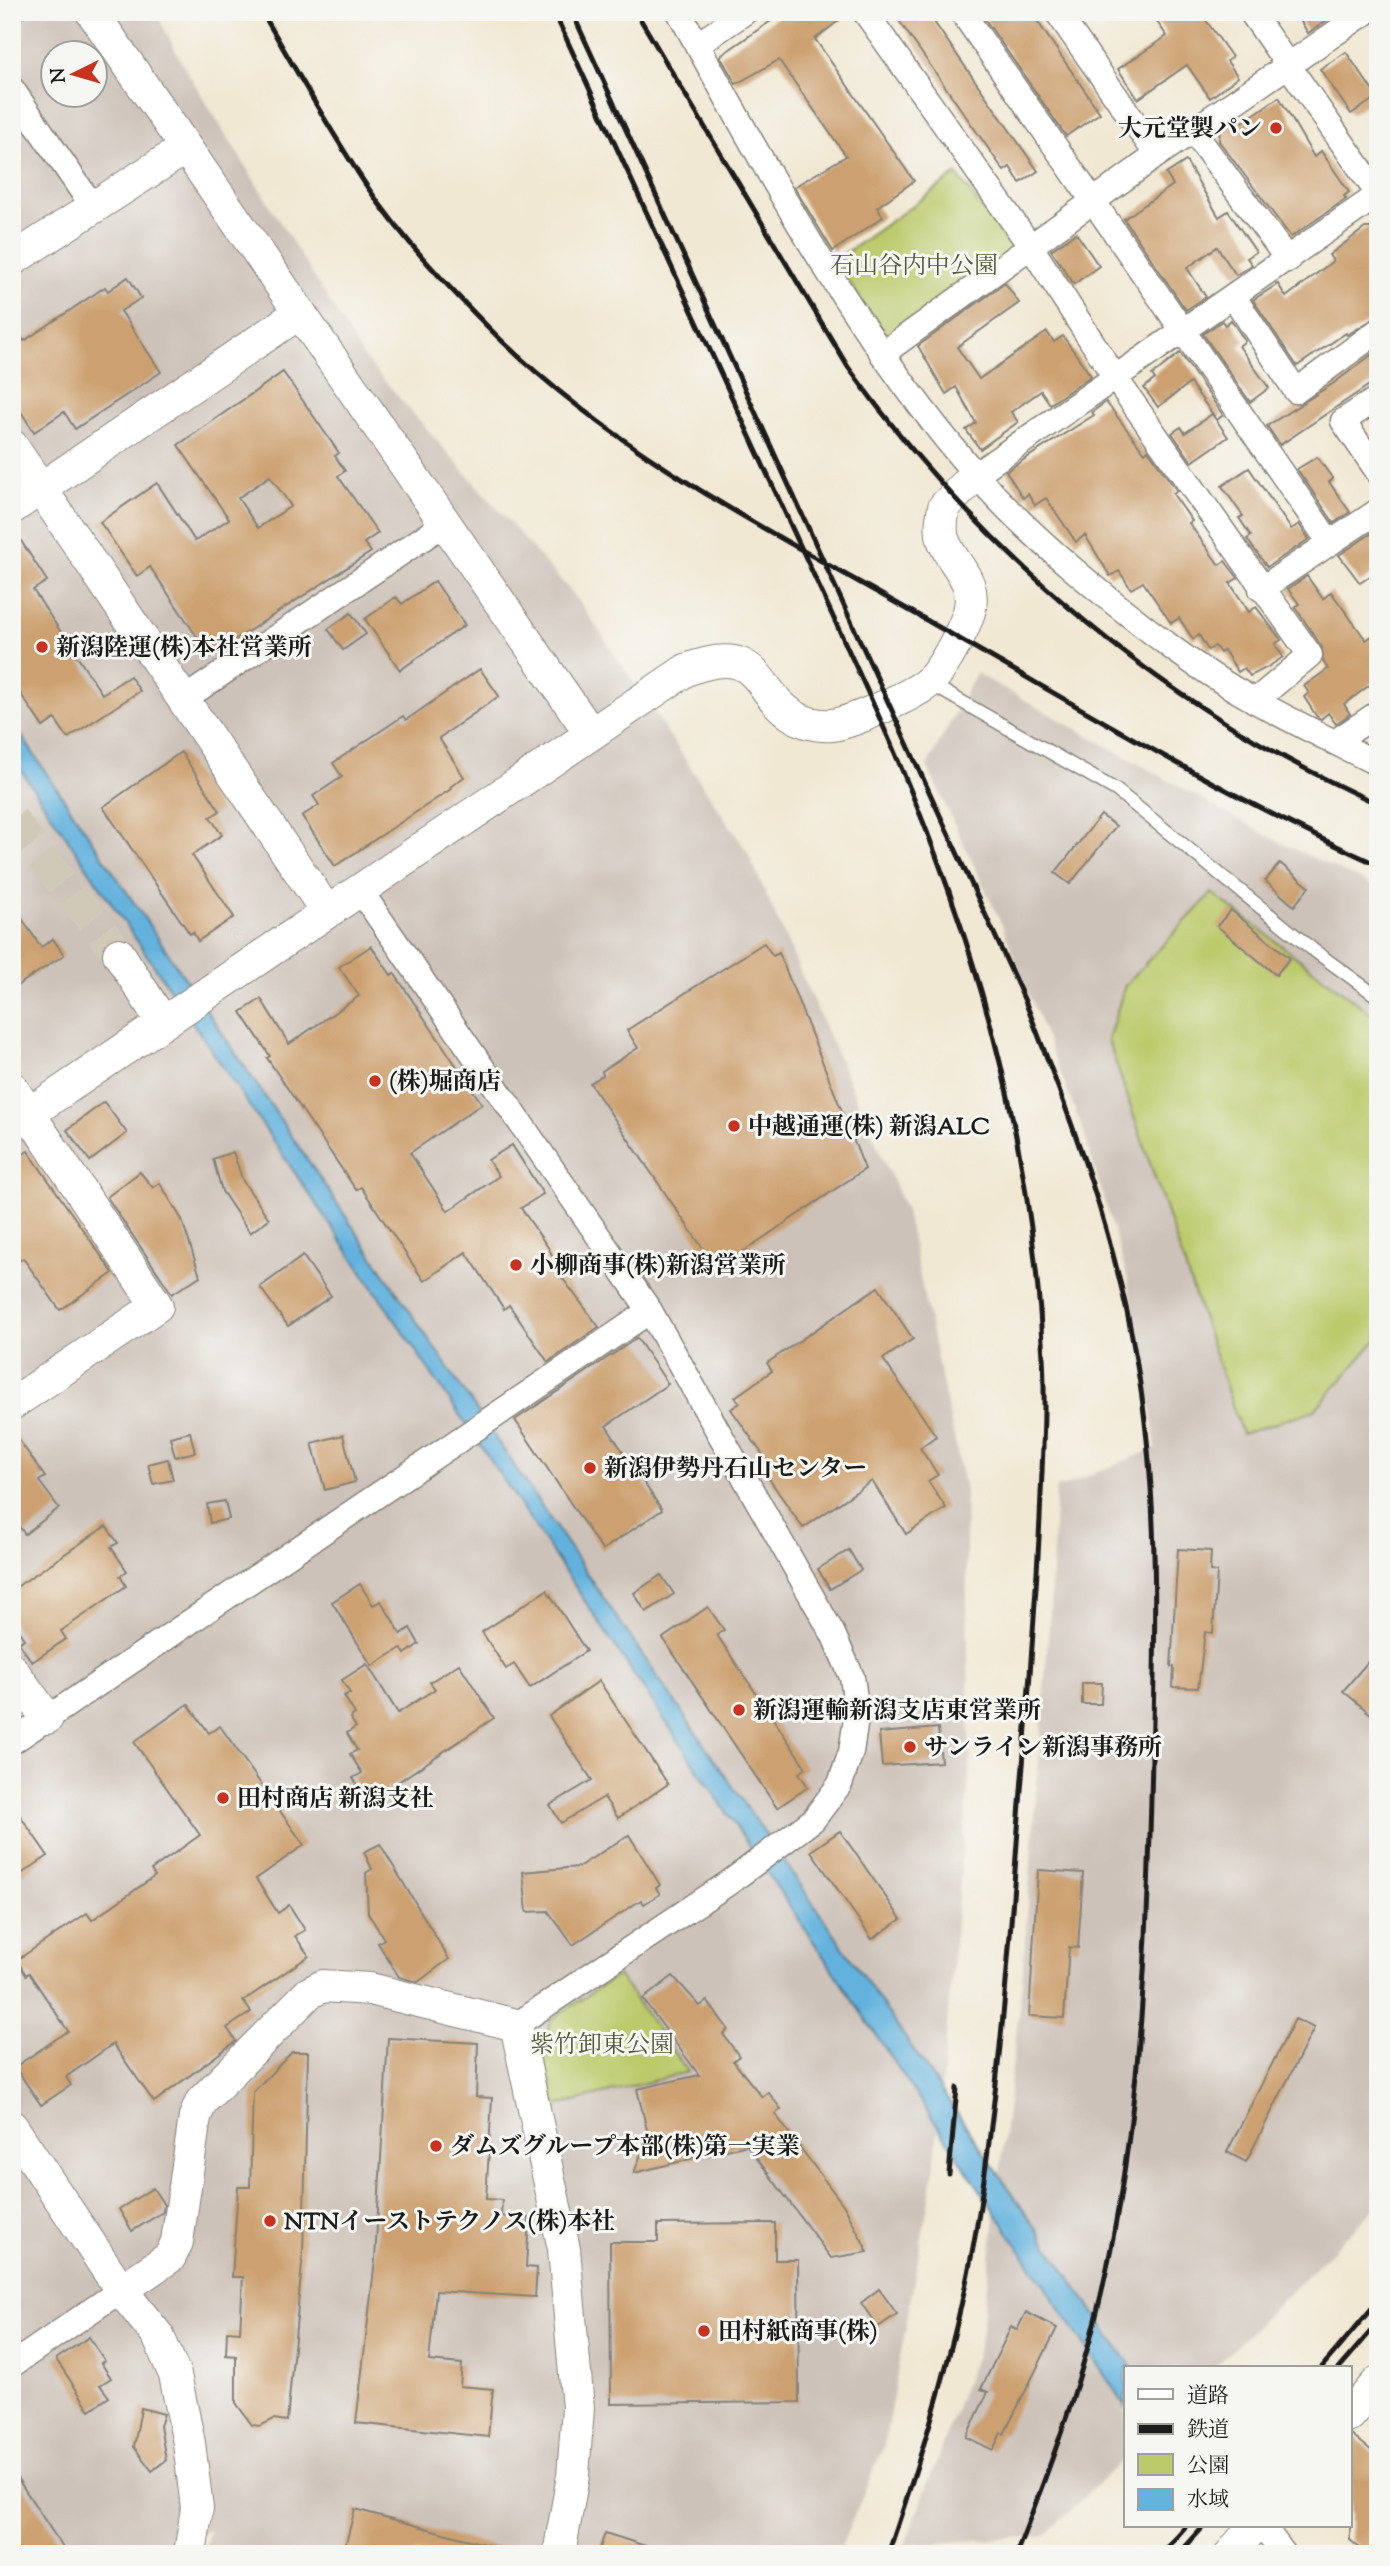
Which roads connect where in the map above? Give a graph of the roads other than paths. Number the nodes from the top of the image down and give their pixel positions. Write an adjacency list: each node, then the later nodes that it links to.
1 (92, 12): 13 (street)
2 (679, 12): 9 (street)
3 (745, 12): 9 (street)
4 (865, 12): 18 (street)
5 (962, 12): 16 (street)
6 (1057, 12): 14 (street)
7 (1251, 12): 10 (street)
8 (1366, 12): 10 (street)
9 (697, 45): 25 (street)
10 (1287, 65): 12 (street); 15 (street)
11 (12, 89): 17 (street)
12 (1194, 131): 14 (street); 20 (street)
13 (184, 149): 17 (street); 22 (street)
14 (1157, 155): 16 (street)
15 (1378, 195): 20 (street)
16 (1093, 202): 18 (street); 23 (street)
17 (93, 207): 19 (street)
18 (1031, 247): 25 (street); 26 (street)
19 (12, 260)
20 (1288, 260): 21 (street)
21 (1233, 296): 23 (street); 24 (street)
22 (298, 314): 31 (street); 34 (street)
23 (1183, 331): 26 (street); 35 (street)
24 (1378, 331)
25 (882, 354): 30 (street)
26 (1116, 379): 30 (street); 36 (street)
27 (1378, 398): 29 (street)
28 (12, 446): 31 (street)
29 (1378, 472)
30 (976, 474): 37 (street); 39 (street)
31 (42, 489): 32 (street); 38 (street)
32 (12, 508)
33 (1378, 510): 35 (street)
34 (444, 524): 38 (street); 41 (street)
35 (1330, 543): 36 (street)
36 (1261, 589): 39 (street)
37 (929, 683): 41 (street); 47 (lane)
38 (184, 699): 45 (street)
39 (1255, 701): 42 (street)
40 (1378, 713): 42 (street)
41 (591, 734): 44 (street)
42 (1335, 741): 43 (street)
43 (1378, 764)
44 (360, 890): 45 (street); 50 (street)
45 (327, 912): 48 (street)
46 (118, 954): 48 (street)
47 (1378, 997)
48 (163, 1023): 49 (street)
49 (18, 1109): 51 (street)
50 (650, 1311): 53 (street); 55 (street)
51 (12, 1404)
52 (12, 1670): 53 (street)
53 (47, 1718): 54 (street)
54 (12, 1742)
55 (516, 2025): 57 (street); 64 (street)
56 (12, 2127): 57 (street)
57 (121, 2290): 58 (street); 63 (street)
58 (12, 2365)
59 (1378, 2382): 60 (street)
60 (1352, 2412)
61 (1252, 2528): 65 (street)
62 (1264, 2528): 66 (street)
63 (190, 2554)
64 (559, 2554)
65 (1231, 2554)
66 (1284, 2554)

